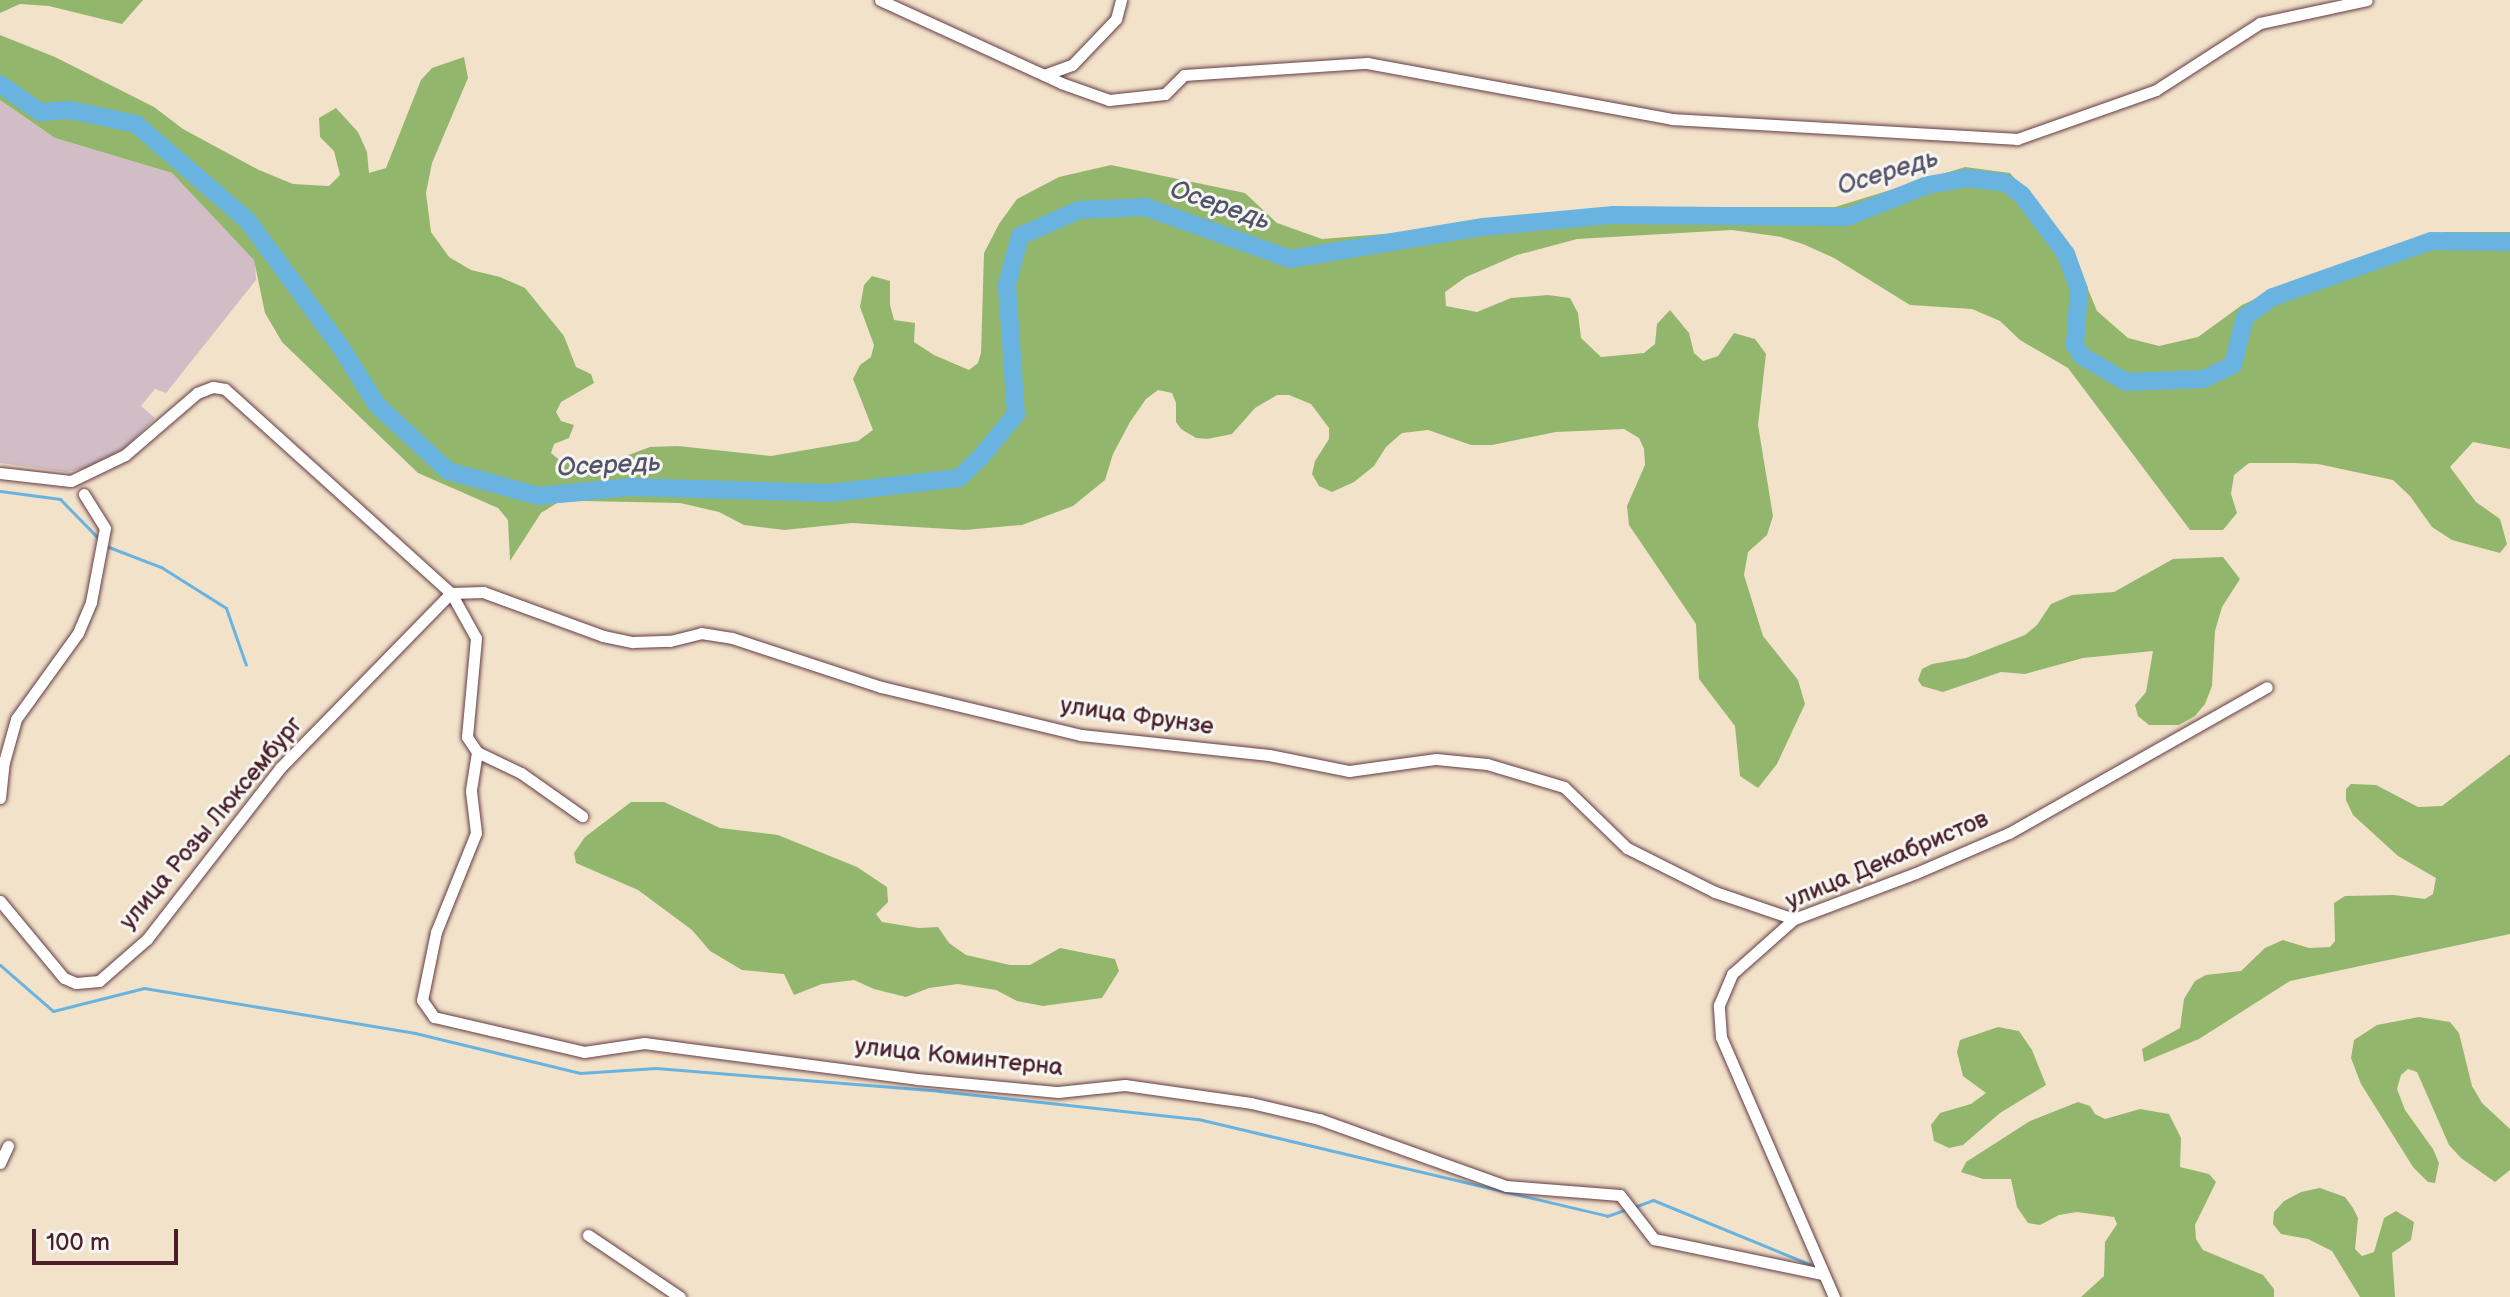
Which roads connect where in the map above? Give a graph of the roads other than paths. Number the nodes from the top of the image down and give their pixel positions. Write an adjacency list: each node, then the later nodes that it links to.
1 (880, 0): 4 (street)
2 (1121, 0): 4 (street)
3 (2367, 0): 4 (street)
4 (1044, 75)
5 (0, 473): 7 (street)
6 (84, 494): 10 (street)
7 (451, 593): 9 (street); 12 (street, улица Розы Люксембург); 13 (street, улица Фрунзе)
8 (2267, 687): 13 (street, улица Декабристов)
9 (477, 752): 11 (street); 17 (street, улица Коминтерна)
10 (0, 798)
11 (582, 816)
12 (0, 901)
13 (1794, 919): 17 (street, улица Декабристов)
14 (8, 1146): 15 (street)
15 (0, 1163)
16 (588, 1235): 18 (street)
17 (1821, 1274): 19 (street, улица Декабристов)
18 (680, 1297)
19 (1834, 1297)

